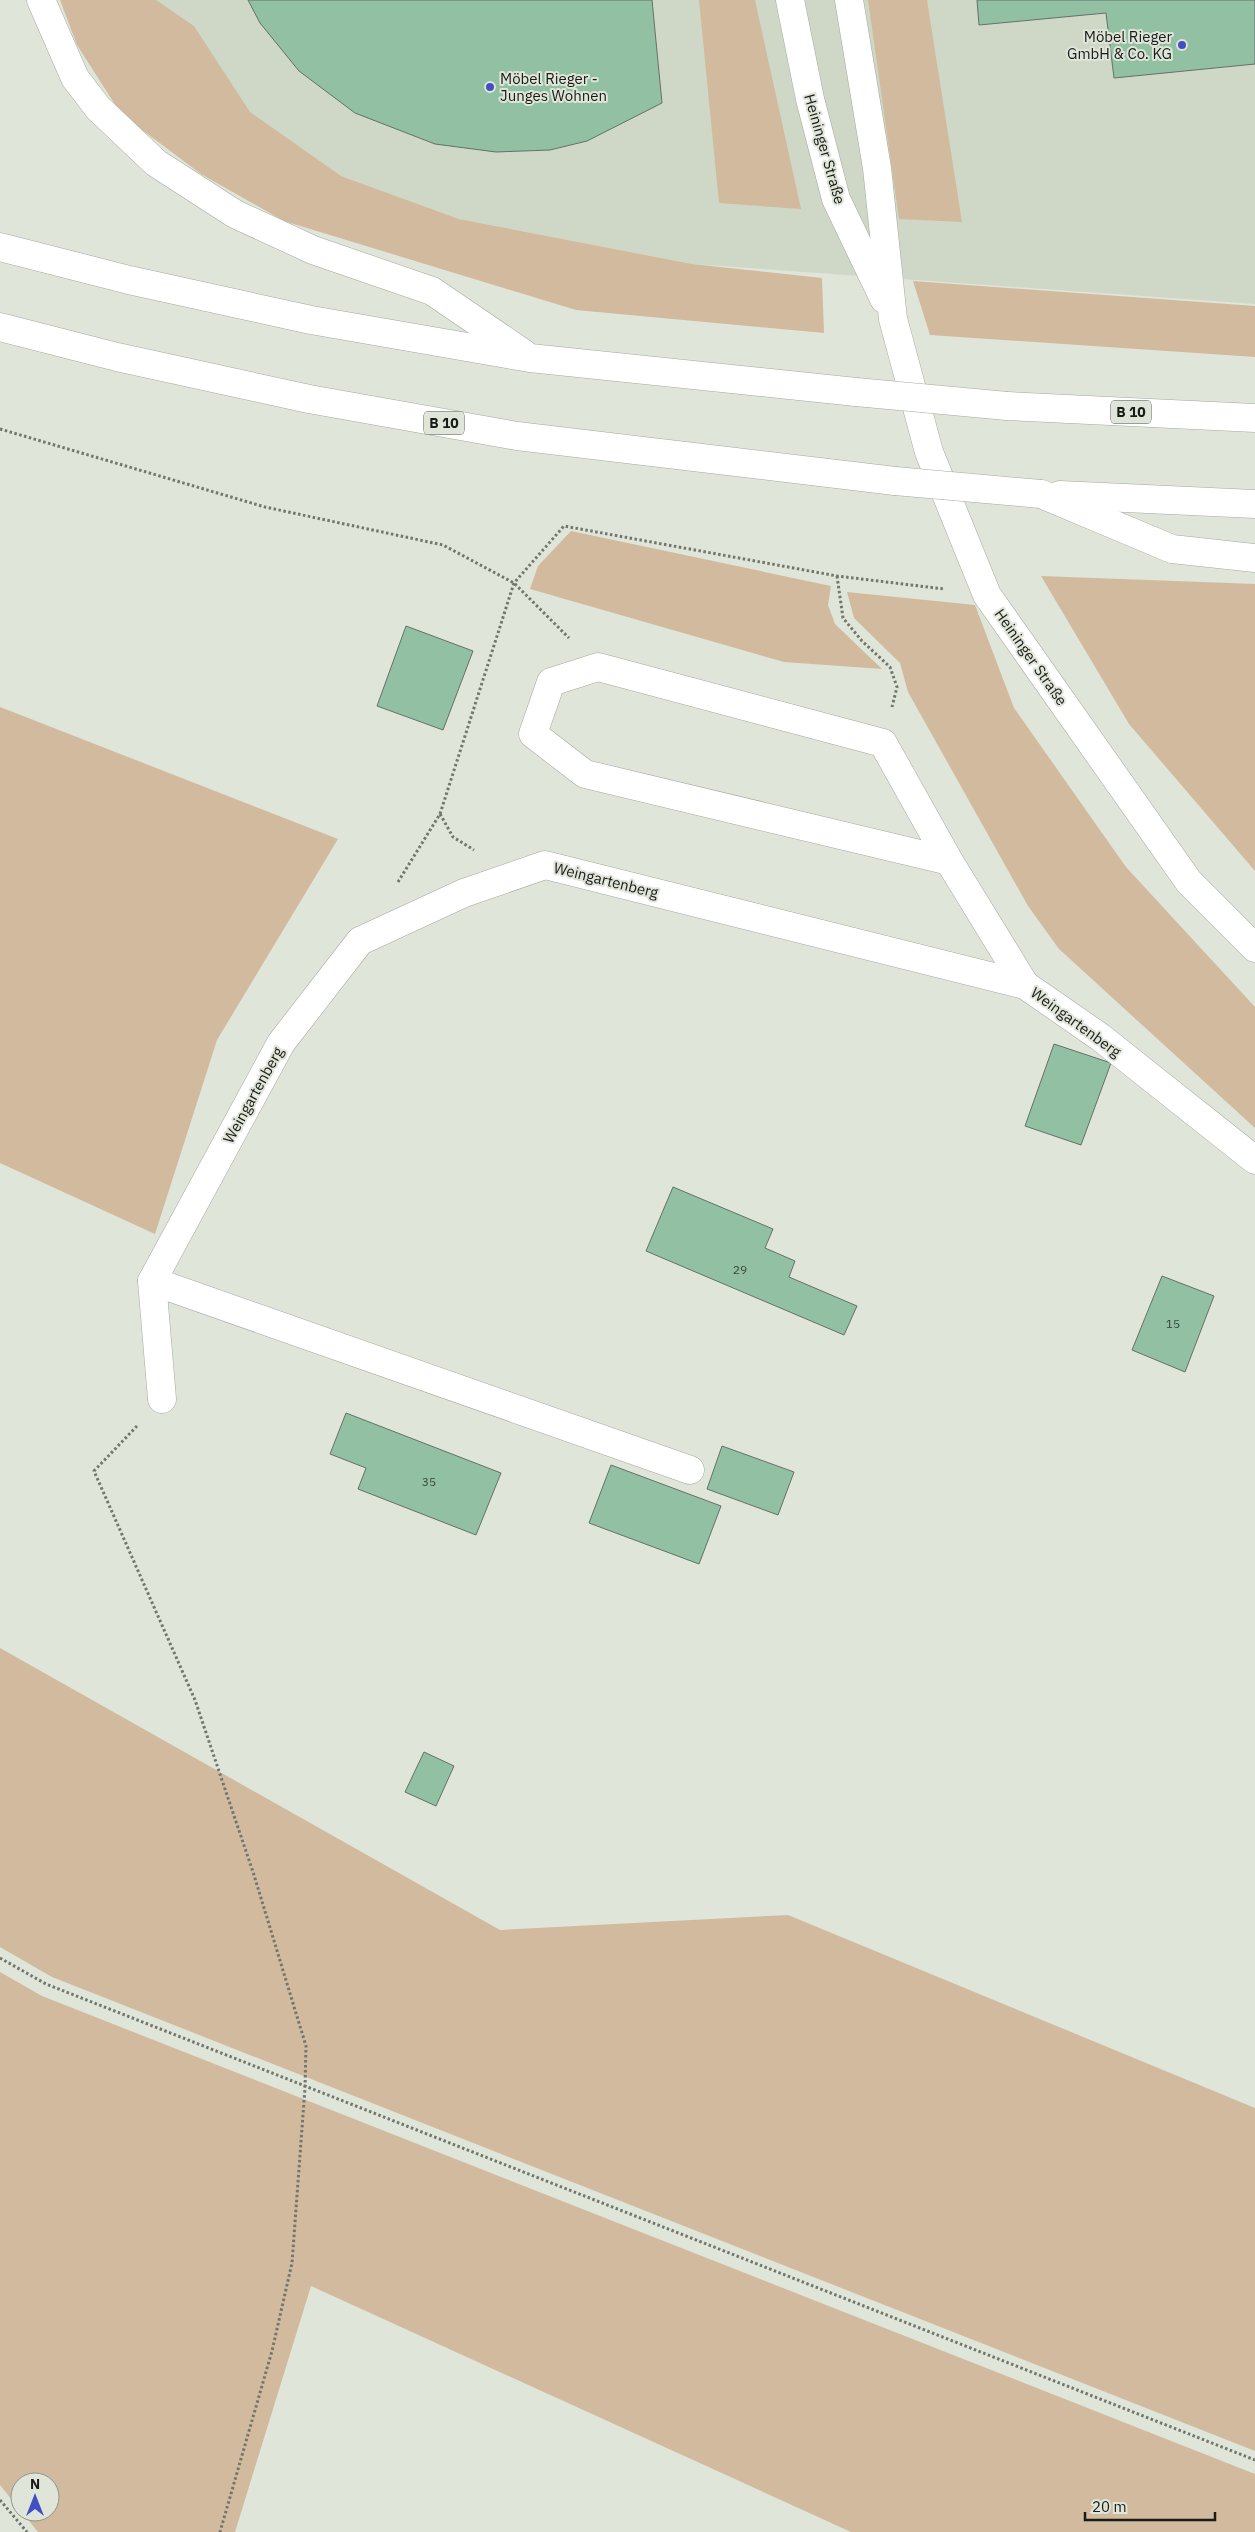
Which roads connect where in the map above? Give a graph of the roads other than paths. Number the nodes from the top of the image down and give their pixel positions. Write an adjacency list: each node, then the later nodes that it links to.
1 (41, 0): 7 (main road)
2 (790, 0): 5 (main road, Heininger Straße)
3 (849, 0): 5 (main road, Heininger Straße)
4 (0, 247): 7 (main road, B 10)
5 (893, 319): 13 (main road, Heininger Straße)
6 (0, 327): 9 (main road, B 10, bridge)
7 (530, 358): 8 (main road, B 10, bridge)
8 (1255, 418)
9 (1042, 494): 10 (main road, B 10); 11 (main road)
10 (1255, 504)
11 (1255, 558)
12 (949, 861): 12 (main road); 14 (main road)
13 (1255, 948)
14 (1025, 985): 15 (main road, Weingartenberg); 16 (main road, Weingartenberg)
15 (1255, 1160)
16 (152, 1281): 17 (main road); 18 (main road)
17 (162, 1399)
18 (690, 1470)

